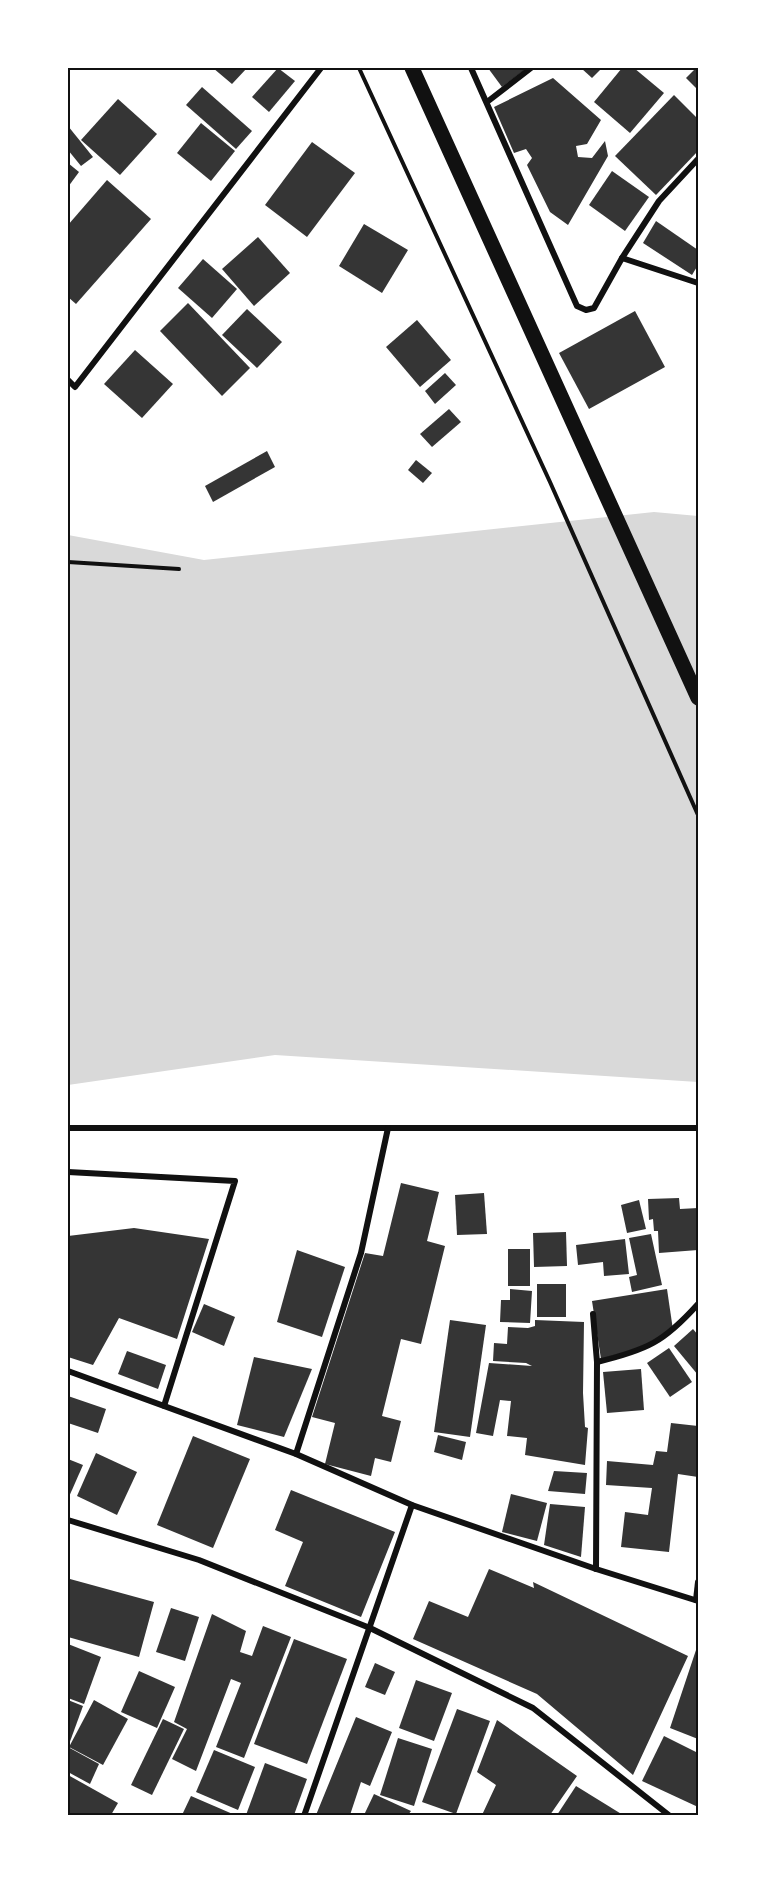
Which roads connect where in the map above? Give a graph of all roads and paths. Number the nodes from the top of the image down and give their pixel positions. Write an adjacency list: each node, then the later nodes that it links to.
1 (321, 68): 10 (street)
2 (360, 68): 14 (path)
3 (412, 68): 13 (main road)
4 (471, 68): 6 (street)
5 (531, 68): 6 (street)
6 (487, 102): 8 (street)
7 (699, 159): 8 (street)
8 (622, 258): 9 (street)
9 (699, 283)
10 (68, 380)
11 (68, 562): 12 (path)
12 (179, 569)
13 (699, 698)
14 (699, 815)
15 (68, 1128): 16 (street)
16 (388, 1128): 17 (street); 24 (street)
17 (699, 1128)
18 (68, 1172): 23 (street)
19 (699, 1304): 21 (street)
20 (593, 1314): 21 (street)
21 (597, 1362): 27 (street)
22 (68, 1371): 23 (street)
23 (164, 1406): 24 (street)
24 (296, 1454): 25 (street)
25 (412, 1505): 27 (street); 30 (street)
26 (68, 1520): 30 (street)
27 (596, 1569): 29 (street)
28 (699, 1582): 29 (street)
29 (697, 1600)
30 (370, 1628): 31 (street); 32 (street)
31 (304, 1815)
32 (670, 1815)

